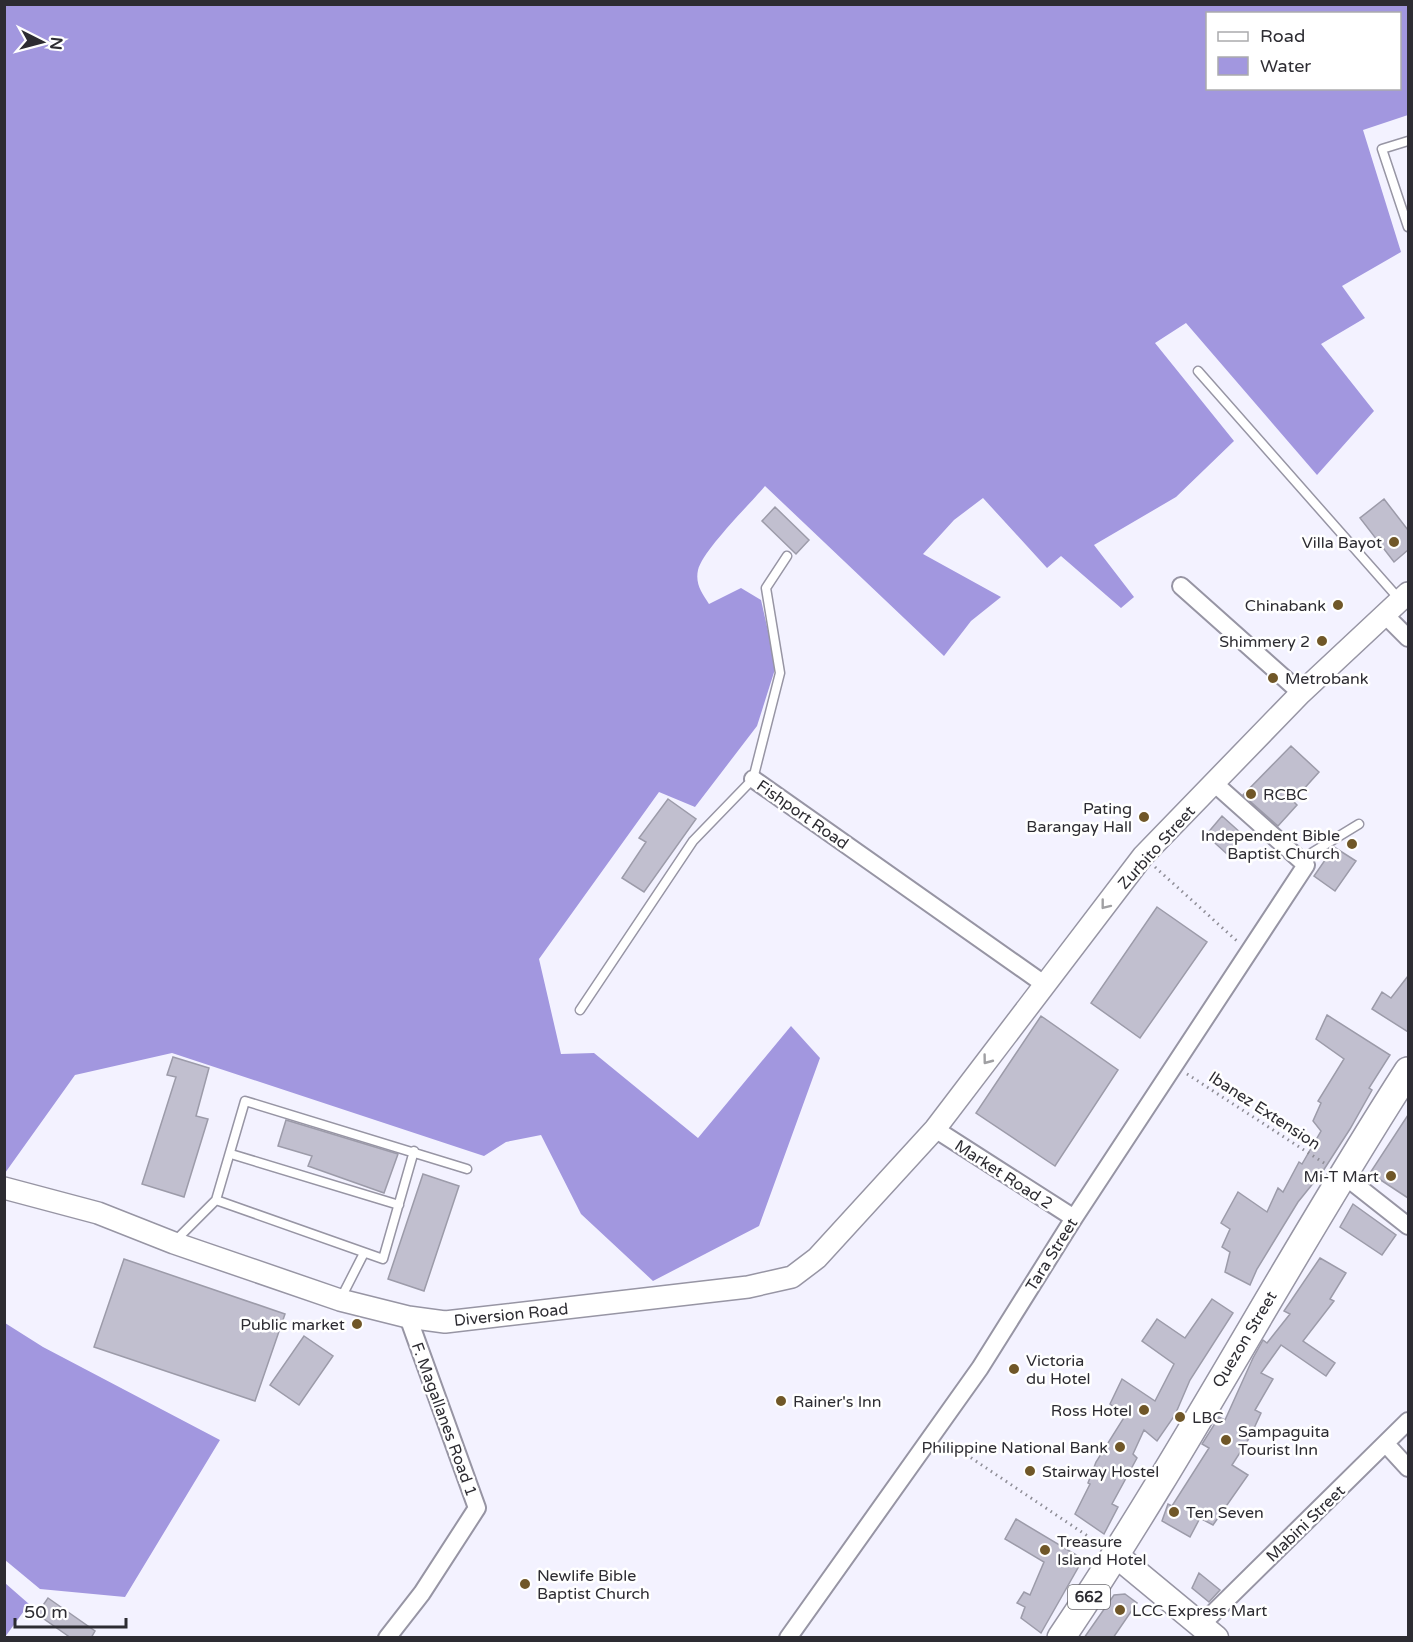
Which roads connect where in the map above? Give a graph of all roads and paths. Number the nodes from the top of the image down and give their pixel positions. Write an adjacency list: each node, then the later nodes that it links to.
1 (1408, 141): 2 (lane)
2 (1408, 227)
3 (1198, 371): 6 (lane)
4 (787, 556): 10 (lane, Fishport Road)
5 (1181, 586): 9 (street)
6 (1404, 597): 7 (street, Zurbito Street)
7 (1384, 614): 8 (street); 9 (street, Zurbito Street)
8 (1408, 638)
9 (1301, 693): 11 (street, Zurbito Street)
10 (753, 779): 16 (street, Fishport Road); 17 (lane)
11 (1214, 783): 13 (street, Zurbito Street); 14 (street)
12 (1359, 825): 14 (lane)
13 (1143, 856): 15 (path); 16 (street, Zurbito Street, one-way to 16)
14 (1303, 863): 15 (street, Tara Street)
15 (1248, 951): 18 (street, Tara Street)
16 (1044, 984): 20 (street, Zurbito Street, one-way to 20)
17 (580, 1010)
18 (1174, 1066): 24 (path, Ibanez Extension); 28 (street, Tara Street)
19 (1408, 1071): 24 (main road, Quezon Street)
20 (935, 1129): 28 (street, Market Road 2); 33 (street, Diversion Road)
21 (414, 1151): 22 (lane); 23 (lane); 27 (lane)
22 (231, 1154): 26 (lane); 27 (lane)
23 (467, 1169)
24 (1342, 1174): 29 (street); 38 (main road, Quezon Street)
25 (4, 1188): 30 (street, Diversion Road)
26 (216, 1200): 30 (lane); 31 (lane)
27 (399, 1205): 31 (lane)
28 (1074, 1218): 35 (street, Tara Street)
29 (1408, 1227)
30 (174, 1243): 32 (street, Diversion Road)
31 (364, 1253): 32 (lane)
32 (340, 1300): 33 (street, Diversion Road)
33 (408, 1317): 40 (street, F. Magallanes Road 1)
34 (1408, 1421): 36 (street, Mabini Street)
35 (933, 1432): 38 (path); 41 (street, Tara Street)
36 (1386, 1444): 37 (street); 39 (street, Mabini Street)
37 (1408, 1468)
38 (1117, 1556): 39 (main road); 42 (main road, Quezon Street / 662)
39 (1208, 1631)
40 (387, 1638)
41 (788, 1638)
42 (1061, 1638)

